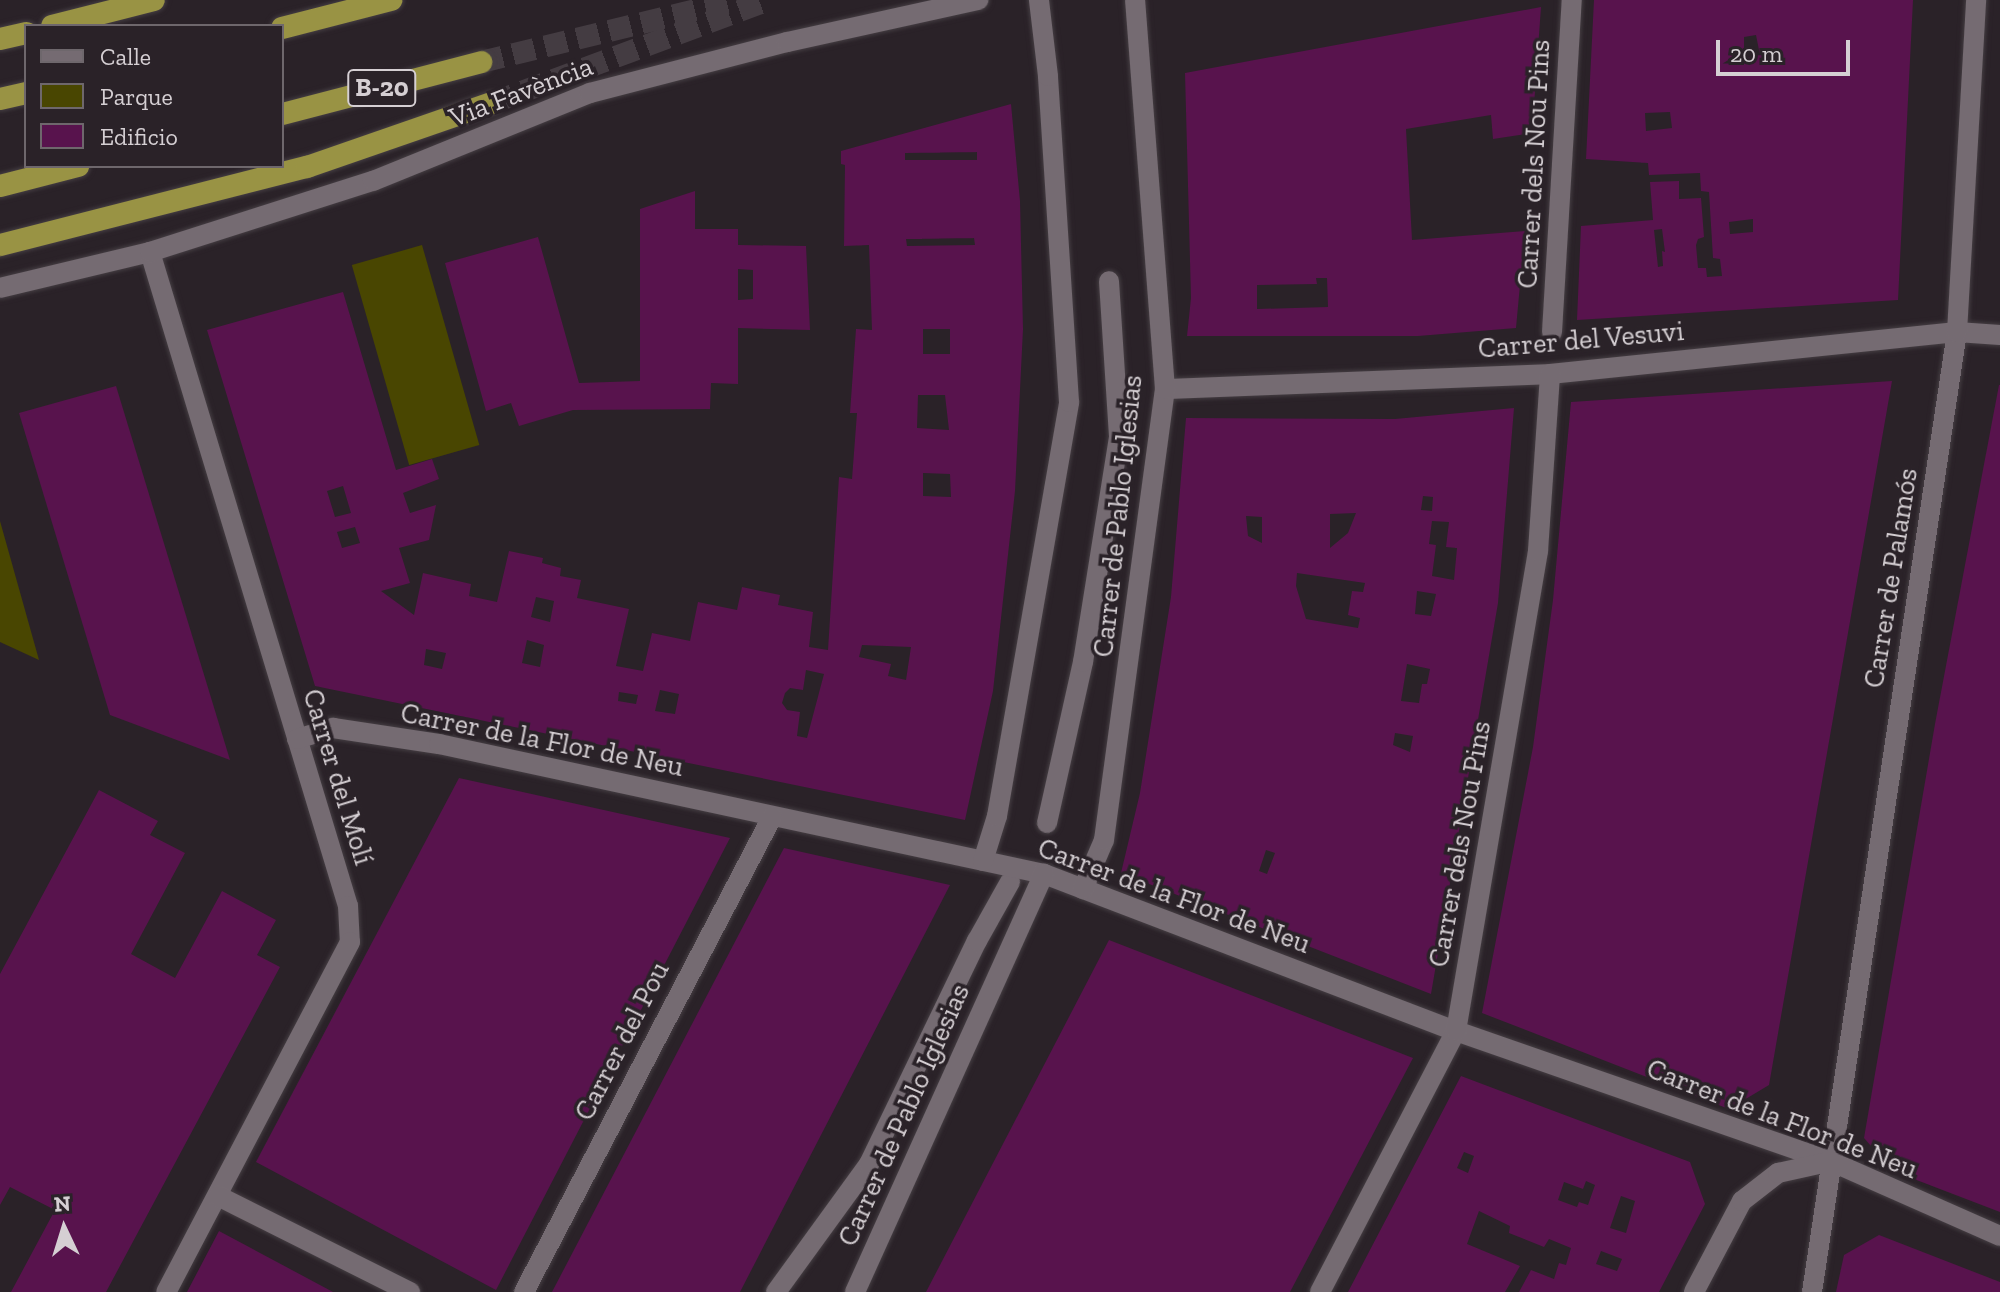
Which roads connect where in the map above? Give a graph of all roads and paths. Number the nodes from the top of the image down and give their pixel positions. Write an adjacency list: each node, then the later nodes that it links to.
1 (154, 0): 8 (highway)
2 (391, 0): 9 (highway)
3 (978, 0): 20 (street, Via Favència)
4 (1039, 0): 31 (street)
5 (1135, 0): 27 (street, Carrer de Pablo Iglesias)
6 (1572, 0): 23 (street, Carrer dels Nou Pins)
7 (1976, 0): 24 (street, Carrer de Palamós)
8 (60, 24)
9 (284, 27)
10 (24, 33): 11 (highway)
11 (0, 39)
12 (481, 62): 16 (highway, B-20)
13 (24, 93): 14 (highway)
14 (0, 99)
15 (492, 103): 19 (highway)
16 (284, 113)
17 (70, 168): 18 (highway)
18 (0, 186)
19 (0, 245)
20 (150, 252): 22 (street, Via Favència); 28 (street, Carrer del Molí)
21 (1109, 281): 30 (street, Carrer de Pablo Iglesias)
22 (0, 288)
23 (1552, 332)
24 (1957, 332): 25 (street, Carrer del Vesuvi); 26 (street, Carrer del Vesuvi); 36 (street, Carrer de Palamós)
25 (2000, 335)
26 (1550, 374): 27 (street, Carrer del Vesuvi); 35 (street, Carrer dels Nou Pins)
27 (1165, 389): 34 (street, Carrer de Pablo Iglesias)
28 (297, 739): 29 (street, Carrer de la Flor de Neu); 37 (street, Carrer del Molí)
29 (772, 817): 31 (street, Carrer de la Flor de Neu); 41 (street, Carrer del Pou)
30 (1047, 823)
31 (983, 861): 32 (street, Carrer de la Flor de Neu)
32 (1044, 874): 34 (street, Carrer de la Flor de Neu); 43 (street, Carrer de Pablo Iglesias)
33 (1010, 882): 42 (street, Carrer de Pablo Iglesias)
34 (1083, 889): 35 (street, Carrer de la Flor de Neu)
35 (1456, 1031): 36 (street, Carrer de la Flor de Neu); 44 (street, Carrer dels Nou Pins)
36 (1830, 1161): 38 (street, Carrer de la Flor de Neu); 45 (street); 46 (street, Carrer de Palamós)
37 (218, 1196): 39 (street, Carrer del Molí); 40 (street)
38 (2000, 1236)
39 (166, 1292)
40 (410, 1292)
41 (524, 1292)
42 (776, 1292)
43 (855, 1292)
44 (1320, 1292)
45 (1694, 1292)
46 (1812, 1292)

